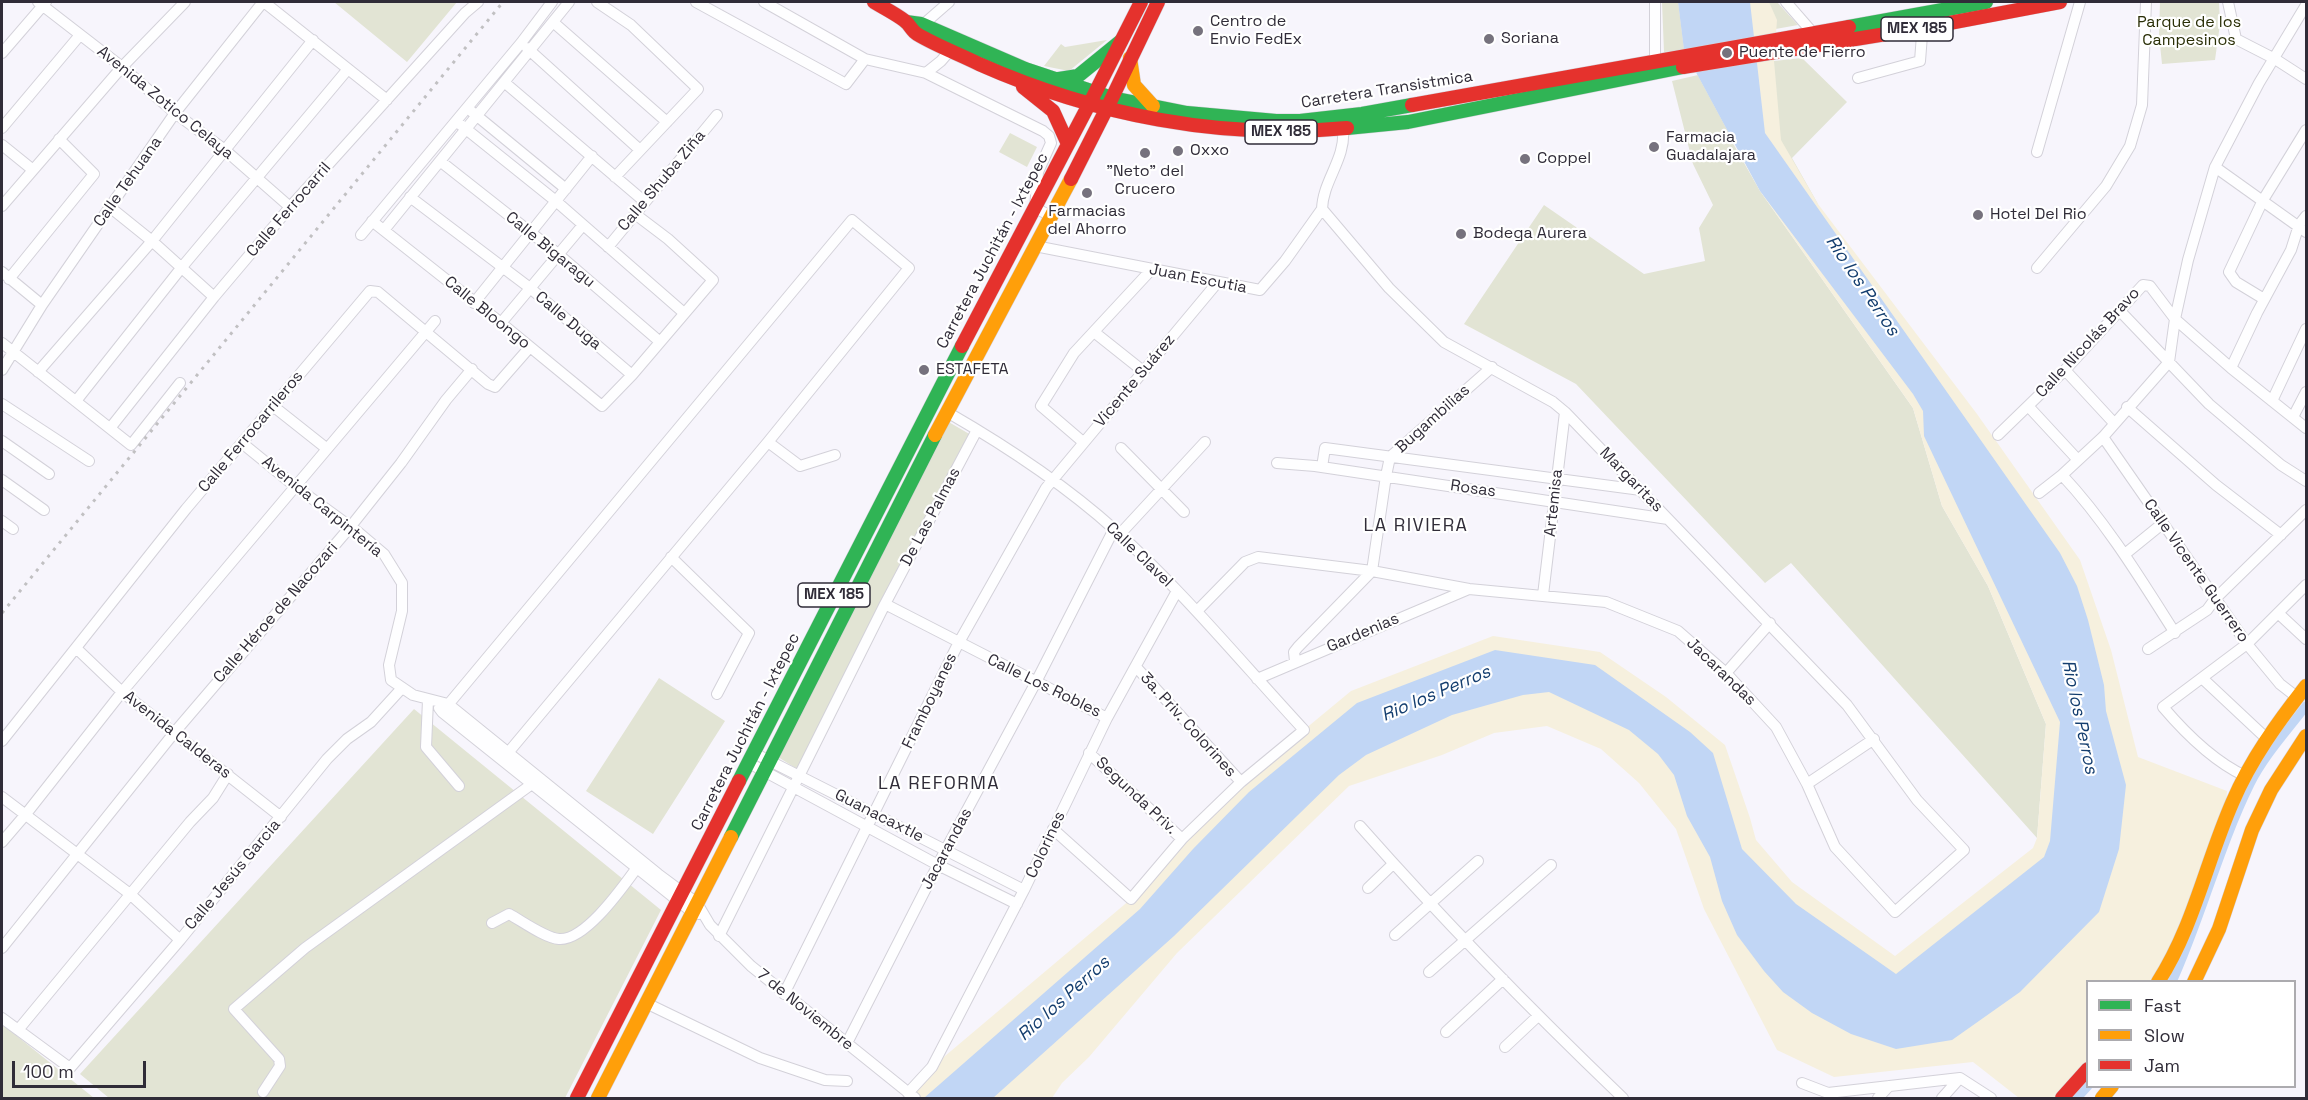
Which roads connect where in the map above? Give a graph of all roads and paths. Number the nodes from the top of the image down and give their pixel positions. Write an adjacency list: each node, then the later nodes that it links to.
1 (185, 2): 40 (street)
2 (263, 2): 29 (street); 53 (street, Calle Tehuana)
3 (478, 2): 49 (street, Calle Ferrocarril)
4 (552, 2): 31 (street)
5 (569, 2): 24 (street)
6 (597, 2): 58 (street)
7 (696, 2): 36 (street)
8 (764, 2): 36 (street)
9 (949, 2): 25 (street)
10 (1141, 2): 30 (main road, Carretera Juchitán - Ixtepec)
11 (1158, 2): 35 (main road, Carretera Juchitán - Ixtepec)
12 (1655, 2): 38 (street)
13 (1786, 2): 27 (street)
14 (1986, 2): 23 (main road, MEX 185)
15 (2060, 2): 22 (main road, MEX 185)
16 (2080, 2): 69 (street)
17 (2146, 2): 101 (street)
18 (2228, 2): 37 (street)
19 (43, 3): 28 (street, Avenida Zotico Celaya); 34 (street)
20 (882, 4): 25 (main road, MEX 185)
21 (2307, 5): 37 (street)
22 (2002, 7): 26 (main road, MEX 185)
23 (1923, 13): 26 (street); 27 (main road, MEX 185)
24 (553, 22): 33 (street); 58 (street)
25 (914, 27): 32 (main road, Carretera Transistmica / MEX 185)
26 (1923, 28): 39 (main road, MEX 185); 44 (street)
27 (1813, 33): 39 (main road, MEX 185)
28 (80, 35): 40 (street, Avenida Zotico Celaya); 59 (street)
29 (313, 40): 41 (street); 66 (street)
30 (1121, 41): 46 (main road); 48 (main road, Carretera Juchitán - Ixtepec)
31 (521, 43): 33 (street); 52 (street)
32 (955, 45): 42 (street); 43 (main road, Carretera Transistmica / MEX 185); 46 (main road, Carretera Transistmica / MEX 185)
33 (530, 51): 47 (street); 67 (street)
34 (2, 53)
35 (1130, 58): 50 (main road, Carretera Juchitán - Ixtepec); 51 (main road)
36 (865, 59): 42 (street)
37 (2275, 59): 45 (street); 72 (street)
38 (1655, 62): 39 (main road, Carretera Transistmica / MEX 185); 51 (main road, Carretera Transistmica / MEX 185)
39 (1671, 64): 61 (main road, Carretera Transistmica / MEX 185)
40 (122, 67): 53 (street, Avenida Zotico Celaya); 63 (street)
41 (348, 69): 49 (street); 75 (street)
42 (926, 73): 84 (street)
43 (1011, 78): 48 (main road, Carretera Transistmica / MEX 185); 64 (main road)
44 (1858, 78)
45 (2307, 79)
46 (1057, 80): 48 (main road, Carretera Transistmica / MEX 185)
47 (504, 82): 55 (street); 70 (street)
48 (1092, 99): 50 (main road, Carretera Transistmica / MEX 185); 64 (main road, Carretera Juchitán - Ixtepec / MEX 185)
49 (387, 100): 82 (street, Calle Ferrocarril)
50 (1109, 104): 51 (main road, Carretera Transistmica / MEX 185); 56 (main road, Carretera Transistmica / MEX 185); 68 (main road, Carretera Juchitán - Ixtepec / MEX 185)
51 (1154, 106)
52 (466, 108): 55 (street); 57 (street)
53 (175, 113): 66 (street, Avenida Zotico Celaya); 83 (street, Calle Tehuana)
54 (717, 115): 80 (street, Calle Shuba Ziña)
55 (477, 116): 60 (street); 76 (street)
56 (1142, 116): 61 (main road, Carretera Transistmica / MEX 185); 68 (main road)
57 (456, 121): 60 (street); 89 (street)
58 (667, 122): 67 (street)
59 (2, 128)
60 (466, 129): 71 (street); 79 (street)
61 (1343, 129): 85 (street)
62 (2307, 130): 78 (street)
63 (59, 139): 73 (street); 103 (street)
64 (1068, 144): 84 (main road, Carretera Juchitán - Ixtepec / MEX 185)
65 (2, 145): 73 (street)
66 (225, 150): 75 (street, Avenida Zotico Celaya); 95 (street)
67 (640, 150): 74 (street)
68 (1086, 151): 87 (main road, Carretera Juchitán - Ixtepec / MEX 185)
69 (2037, 153)
70 (592, 156): 74 (street); 76 (street)
71 (440, 161): 77 (street); 93 (street, Calle Bigaragu)
72 (2215, 167): 78 (street); 112 (street)
73 (33, 170): 81 (street)
74 (615, 177): 80 (street)
75 (256, 179): 82 (street, Avenida Zotico Celaya); 99 (street)
76 (566, 189): 79 (street)
77 (410, 197): 92 (street); 100 (street, Calle Duga)
78 (2263, 200): 91 (street); 107 (street)
79 (557, 202): 90 (street); 93 (street)
80 (645, 202): 86 (street, Calle Shuba Ziña)
81 (2, 206)
82 (290, 207): 106 (street, Calle Ferrocarril)
83 (111, 208): 95 (street); 109 (street, Calle Tehuana)
84 (1035, 208): 87 (street); 221 (main road, Carretera Juchitán - Ixtepec / MEX 185)
85 (1326, 213): 104 (street, Juan Escutia); 123 (street, Margaritas)
86 (635, 214): 97 (street, Calle Shuba Ziña); 111 (street)
87 (1051, 216): 96 (main road, Carretera Juchitán - Ixtepec / MEX 185)
88 (2307, 216): 91 (street)
89 (372, 221): 92 (street, Calle Bloongo); 94 (street)
90 (583, 225): 97 (street); 98 (street)
91 (2303, 228): 107 (street)
92 (384, 230): 108 (street, Calle Bloongo)
93 (530, 234): 98 (street, Calle Bigaragu); 100 (street)
94 (361, 235)
95 (152, 241): 99 (street); 129 (street)
96 (1035, 246): 102 (street, Juan Escutia); 139 (main road, Carretera Juchitán - Ixtepec / MEX 185)
97 (608, 247): 111 (street)
98 (558, 254): 105 (street); 118 (street, Calle Bigaragu)
99 (182, 267): 106 (street); 133 (street)
100 (503, 267): 105 (street, Calle Duga); 108 (street)
101 (2037, 268)
102 (1151, 270): 104 (street, Juan Escutia); 117 (street)
103 (5, 275): 109 (street)
104 (1217, 283): 128 (street, Vicente Suárez)
105 (530, 288): 114 (street); 130 (street, Calle Duga)
106 (214, 297): 143 (street, Calle Ferrocarril)
107 (2264, 299): 124 (street)
108 (474, 303): 114 (street, Calle Bloongo)
109 (42, 305): 121 (street, Calle Tehuana)
110 (2120, 310): 112 (street, Calle Nicolás Bravo); 122 (street); 127 (street, Calle Nicolás Bravo)
111 (684, 313): 118 (street)
112 (2175, 319): 122 (street); 124 (street)
113 (435, 321): 116 (street)
114 (501, 323): 120 (street, Calle Bloongo)
115 (2307, 329): 134 (street)
116 (424, 332): 125 (street, Calle Ferrocarrileros); 136 (street, Calle Ferrocarrileros); 153 (street)
117 (1094, 332): 128 (street); 150 (street)
118 (659, 341): 130 (street)
119 (2, 343): 121 (street)
120 (530, 347): 125 (street, Calle Ferrocarrileros); 130 (street, Calle Bloongo)
121 (13, 352): 126 (street, Calle Tehuana); 129 (street)
122 (2169, 362): 138 (street); 167 (street)
123 (1492, 367): 140 (street, Margaritas); 156 (street, Bugambilias)
124 (2231, 368): 134 (street)
125 (472, 369): 179 (street, Calle Héroe de Nacozari)
126 (2, 370)
127 (2065, 370): 137 (street, Calle Nicolás Bravo); 142 (street)
128 (1143, 371): 150 (street, Vicente Suárez)
129 (38, 372): 133 (street)
130 (632, 375)
131 (180, 383): 143 (street)
132 (2307, 392): 141 (street)
133 (76, 401): 143 (street)
134 (2272, 401): 141 (street)
135 (2, 404): 158 (street)
136 (273, 406): 152 (street, Calle Ferrocarrileros); 153 (street)
137 (2028, 406): 146 (street, Calle Nicolás Bravo); 157 (street)
138 (2127, 407): 142 (street); 182 (street)
139 (947, 412): 145 (street, Calle Clavel); 222 (main road, Carretera Juchitán - Ixtepec / MEX 185)
140 (1565, 412): 165 (street, Artemisa); 170 (street, Margaritas)
141 (2293, 417): 144 (street)
142 (2114, 423): 147 (street)
143 (111, 427)
144 (2307, 428)
145 (977, 430): 164 (street, Calle Clavel); 191 (street, De Las Palmas)
146 (1998, 435)
147 (2103, 437): 157 (street); 178 (street, Calle Vicente Guerrero)
148 (2, 441): 161 (street)
149 (768, 442): 155 (street); 184 (street); 212 (street)
150 (1083, 442): 164 (street, Vicente Suárez)
151 (1205, 442): 169 (street, Jacarandas)
152 (242, 443): 168 (street, Avenida Carpintería); 199 (street, Calle Ferrocarrileros)
153 (326, 448): 168 (street)
154 (1121, 448): 169 (street)
155 (835, 454)
156 (1390, 457): 160 (street, Rosas); 163 (street, Bugambilias); 165 (street, Rosas)
157 (2078, 460): 162 (street)
158 (89, 461)
159 (1277, 463): 160 (street, Rosas)
160 (1322, 467): 163 (street, Rosas)
161 (50, 474)
162 (2062, 475): 171 (street); 183 (street)
163 (1386, 476): 172 (street, Rosas); 185 (street, Bugambilias)
164 (1052, 478): 181 (street, Calle Clavel); 197 (street, Framboyanes)
165 (1556, 479): 170 (street, Rosas); 172 (street, Artemisa)
166 (2, 480): 173 (street)
167 (2307, 481)
168 (296, 487): 179 (street, Avenida Carpintería); 209 (street)
169 (1162, 489): 175 (street); 181 (street, Jacarandas)
170 (1641, 490): 176 (street, Margaritas)
171 (2039, 493)
172 (1554, 501): 176 (street, Rosas); 189 (street, Artemisa)
173 (44, 510)
174 (2306, 511): 182 (street)
175 (1184, 512)
176 (1669, 519): 194 (street, Margaritas)
177 (2, 521): 180 (street)
178 (2162, 524): 183 (street); 190 (street, Calle Vicente Guerrero)
179 (351, 526): 208 (street, Avenida Carpintería); 214 (street, Calle Héroe de Nacozari)
180 (13, 529)
181 (1117, 532): 188 (street, Calle Clavel); 206 (street, Jacarandas)
182 (2282, 536): 190 (street)
183 (2125, 554): 195 (street)
184 (671, 557): 210 (street); 220 (street)
185 (1372, 571): 187 (street, Jacarandas); 192 (street, Jacarandas); 201 (street)
186 (2307, 585): 193 (street)
187 (1469, 589): 189 (street, Jacarandas); 201 (street, Gardenias)
188 (1177, 591): 192 (street, Calle Clavel); 202 (street, Colorines)
189 (1543, 595): 203 (street, Jacarandas)
190 (2215, 599): 195 (street); 198 (street, Calle Vicente Guerrero)
191 (885, 604): 197 (street, Calle Los Robles); 224 (street, De Las Palmas)
192 (1197, 611): 205 (street, Calle Clavel)
193 (2278, 613): 196 (street); 198 (street)
194 (1770, 623): 203 (street); 217 (street, Margaritas)
195 (2175, 633): 200 (street)
196 (2307, 639)
197 (958, 644): 206 (street, Calle Los Robles); 232 (street, Framboyanes)
198 (2247, 644): 204 (street); 211 (street, Calle Vicente Guerrero)
199 (76, 648): 209 (street, Avenida Calderas); 218 (street, Calle Ferrocarrileros)
200 (2148, 649)
201 (1295, 661): 205 (street, Gardenias)
202 (1136, 667): 213 (street, Colorines); 227 (street, 3a. Priv. Colorines)
203 (1726, 673): 228 (street, Jacarandas)
204 (2202, 678): 216 (street); 225 (street)
205 (1257, 679): 227 (street, Calle Clavel)
206 (1036, 682): 213 (street, Calle Los Robles); 241 (street, Jacarandas)
207 (2307, 686): 211 (main road)
208 (402, 688): 212 (street); 234 (street, Calle Jesús Garcia)
209 (122, 693): 214 (street, Avenida Calderas); 233 (street)
210 (717, 694)
211 (2298, 698): 216 (main road)
212 (439, 704): 220 (street); 229 (street)
213 (1107, 718): 219 (street, Colorines)
214 (174, 733): 223 (street, Avenida Calderas); 242 (street, Calle Héroe de Nacozari)
215 (2307, 736): 265 (main road)
216 (2266, 738): 225 (main road)
217 (1874, 740): 228 (street); 240 (street, Margaritas)
218 (2, 741)
219 (1089, 753): 237 (street, Colorines); 238 (street, Segunda Priv.)
220 (505, 757): 226 (street)
221 (751, 758): 222 (street); 252 (main road, Carretera Juchitán - Ixtepec / MEX 185)
222 (768, 765): 224 (street, Guanacaxtle); 230 (street, Guanacaxtle); 255 (main road, Carretera Juchitán - Ixtepec / MEX 185)
223 (228, 774): 234 (street, Avenida Calderas); 251 (street)
224 (798, 775): 230 (street, De Las Palmas); 232 (street, Guanacaxtle)
225 (2245, 776): 264 (main road)
226 (535, 781): 247 (street); 248 (street); 279 (street)
227 (1241, 782): 238 (street)
228 (1807, 784): 240 (street, Jacarandas)
229 (459, 786)
230 (793, 787): 236 (street, Guanacaxtle); 258 (street, De Las Palmas)
231 (2, 797): 233 (street)
232 (875, 813): 236 (street, Framboyanes); 241 (street, Guanacaxtle)
233 (27, 814): 239 (street); 242 (street)
234 (281, 817): 259 (street, Calle Jesús Garcia)
235 (1360, 826): 244 (street)
236 (867, 828): 245 (street, Guanacaxtle); 266 (street, Framboyanes)
237 (1053, 829): 238 (street); 250 (street, Colorines)
238 (1182, 839)
239 (2, 842)
240 (1964, 850)
241 (945, 851): 245 (street, Jacarandas); 250 (street, Guanacaxtle)
242 (77, 854): 251 (street); 261 (street, Calle Héroe de Nacozari)
243 (1478, 861): 254 (street)
244 (1393, 864): 249 (street); 254 (street)
245 (938, 865): 253 (street, Guanacaxtle); 272 (street, Jacarandas)
246 (1551, 866): 260 (street)
247 (636, 869): 248 (street); 256 (street)
248 (655, 878): 252 (street, 7 de Noviembre)
249 (1368, 888)
250 (1024, 890): 253 (street, Colorines)
251 (130, 894): 259 (street); 270 (street)
252 (680, 897): 255 (street, 7 de Noviembre); 281 (main road, Carretera Juchitán - Ixtepec / MEX 185)
253 (1017, 904): 280 (street, Colorines)
254 (1430, 904): 257 (street); 260 (street)
255 (697, 910): 258 (street, 7 de Noviembre); 267 (main road, Carretera Juchitán - Ixtepec / MEX 185)
256 (492, 923)
257 (1395, 935)
258 (719, 936): 266 (street, 7 de Noviembre)
259 (180, 940): 270 (street, Calle Jesús Garcia)
260 (1465, 941): 262 (street); 263 (street)
261 (2, 948)
262 (1429, 972)
263 (1503, 979): 268 (street); 271 (street)
264 (2159, 980)
265 (2194, 980)
266 (784, 994): 272 (street, 7 de Noviembre)
267 (646, 1003): 276 (street); 282 (main road, Carretera Juchitán - Ixtepec / MEX 185)
268 (1538, 1016): 273 (street); 283 (street)
269 (2, 1018): 270 (street)
270 (18, 1030)
271 (1446, 1032)
272 (847, 1043): 280 (street, 7 de Noviembre)
273 (1505, 1047)
274 (2086, 1071): 287 (main road)
275 (1960, 1078): 278 (street); 285 (street); 286 (street)
276 (847, 1081)
277 (1802, 1083): 278 (street)
278 (1889, 1086): 284 (street)
279 (264, 1092)
280 (909, 1093)
281 (577, 1098)
282 (598, 1098)
283 (1623, 1098)
284 (1878, 1098)
285 (1942, 1098)
286 (1991, 1098)
287 (2062, 1098)

